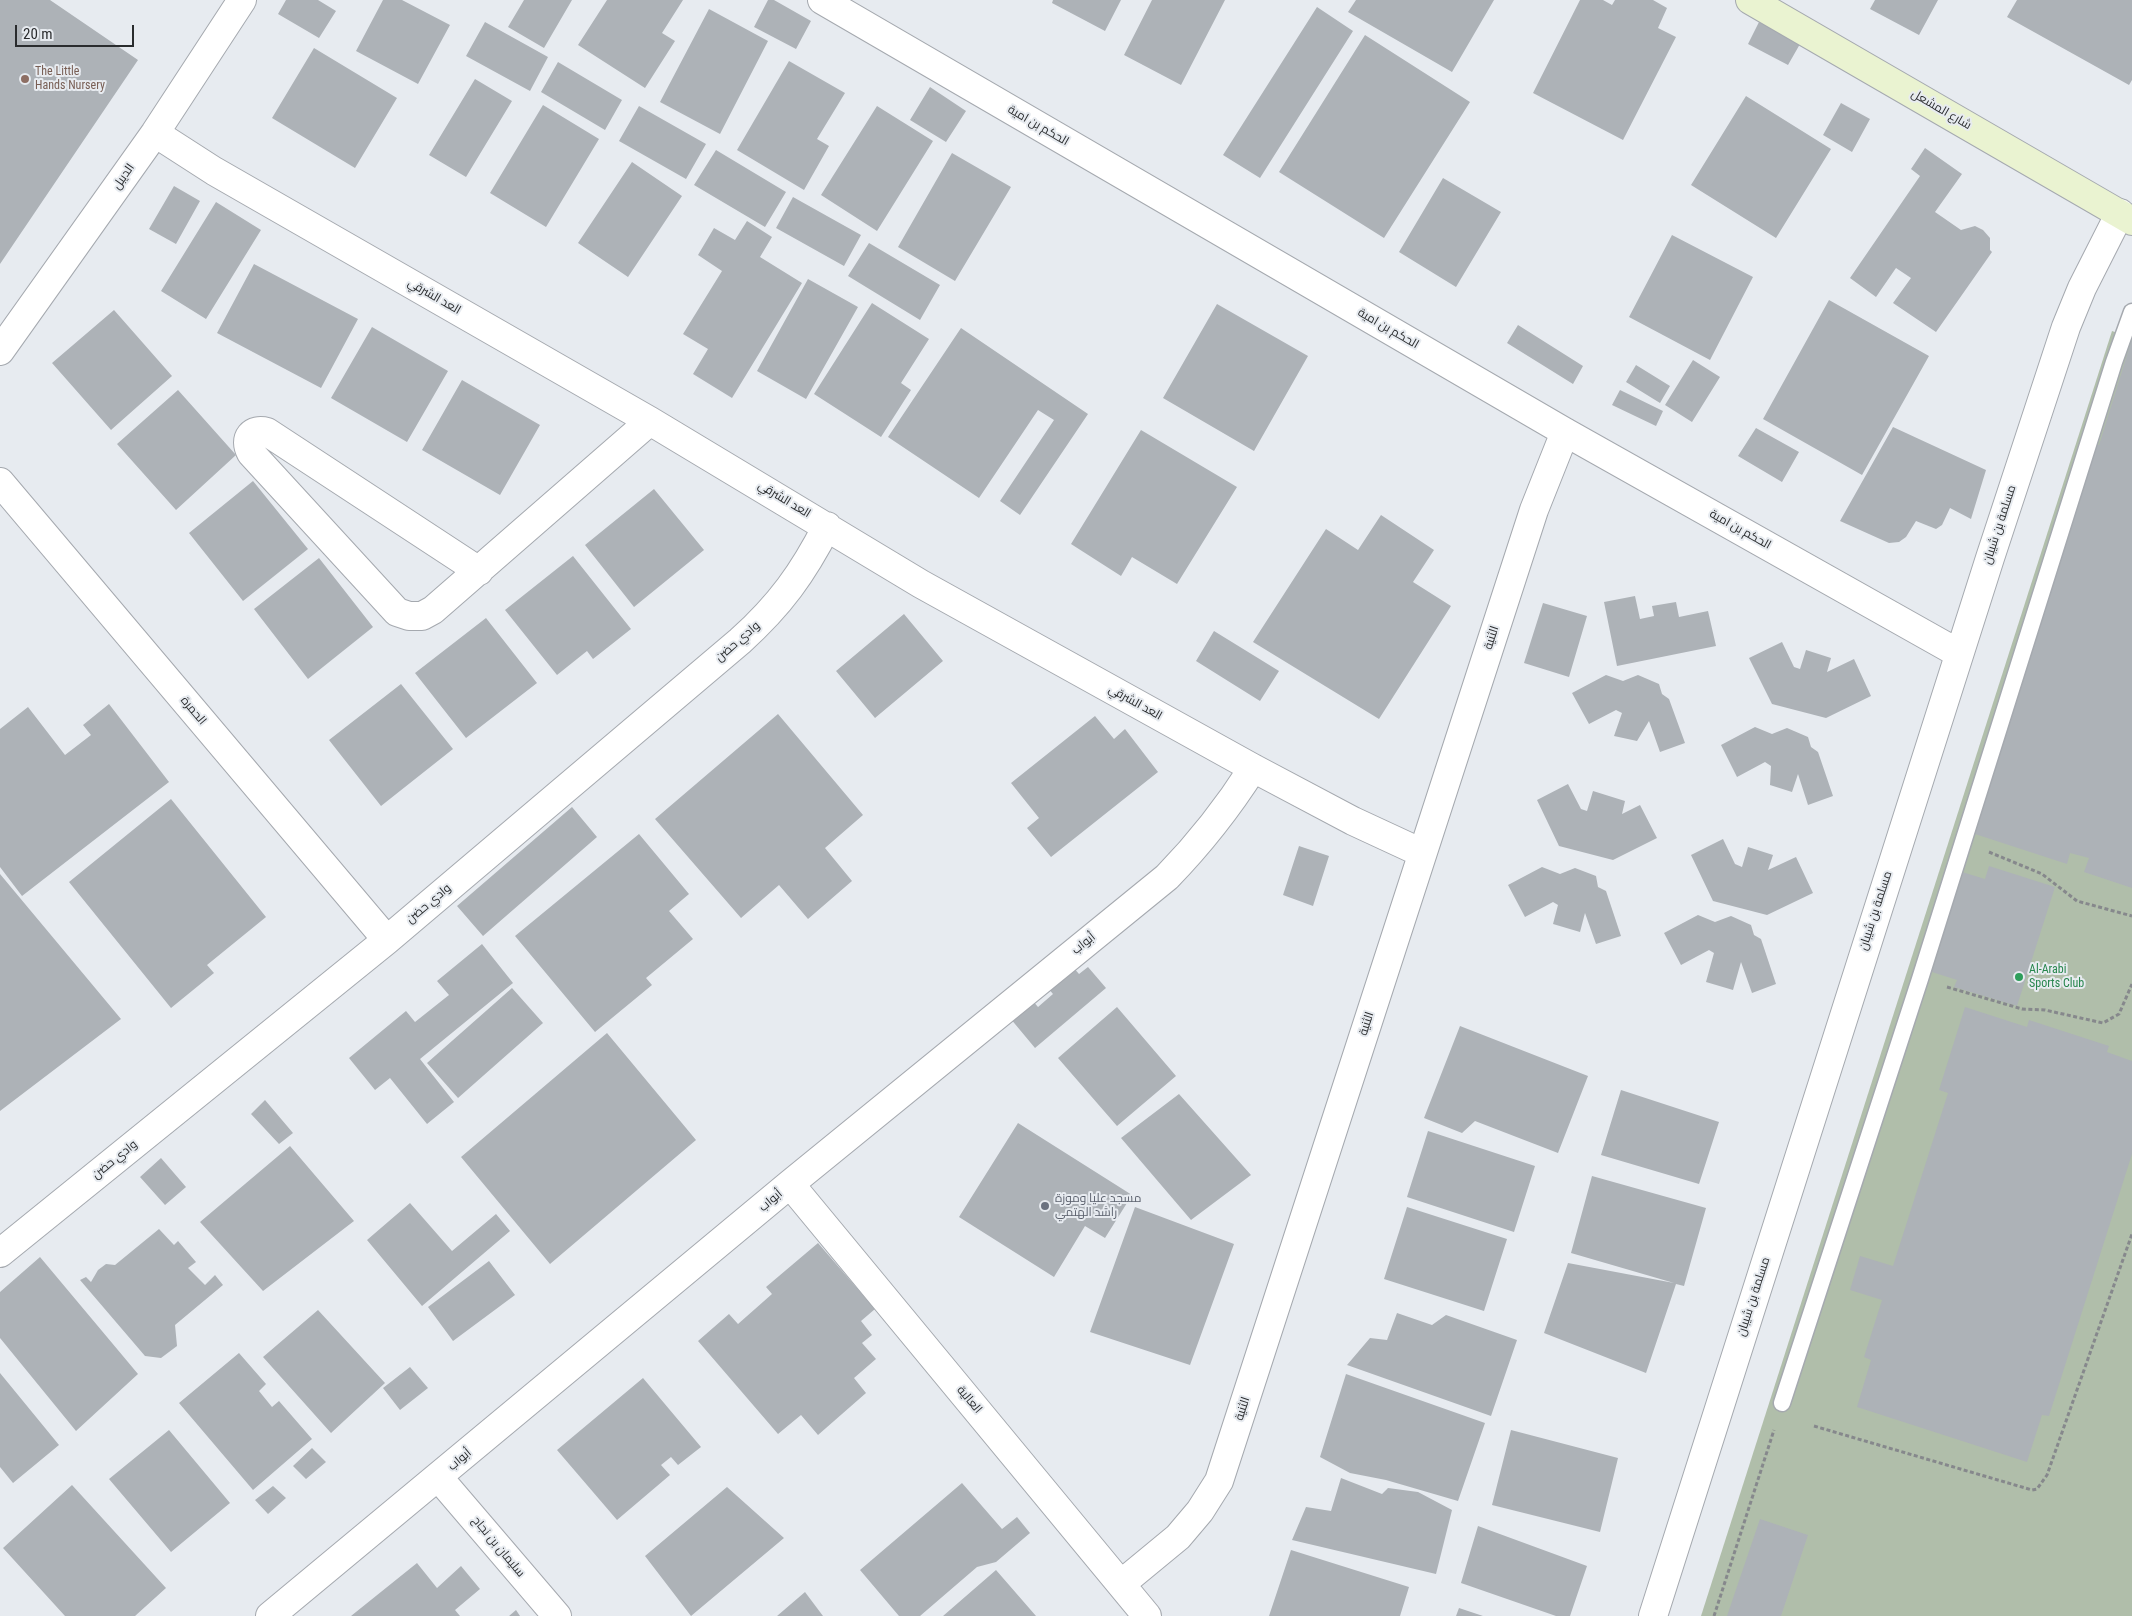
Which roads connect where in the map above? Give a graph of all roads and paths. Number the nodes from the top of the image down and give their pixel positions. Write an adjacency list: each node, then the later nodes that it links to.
1 (242, 0): 4 (street, الديبل)
2 (822, 0): 9 (street, الحكم بن امية)
3 (1750, 0): 5 (street, شارع المشعل)
4 (155, 133): 7 (street, الديبل); 8 (street, العد الشرقي)
5 (2126, 217): 13 (street, مسلمة بن شيبان)
6 (2132, 312): 15 (lane)
7 (0, 351)
8 (650, 421): 11 (street, العد الشرقي); 12 (street)
9 (1565, 432): 13 (street, الحكم بن امية); 16 (street, الثنية)
10 (0, 482): 18 (street, الحمرة)
11 (827, 526): 14 (street, العد الشرقي); 18 (street, وادي حضن)
12 (478, 571): 12 (street)
13 (1958, 653): 31 (street, مسلمة بن شيبان)
14 (1253, 768): 16 (street, العد الشرقي); 21 (street, أبواب)
15 (1962, 844): 17 (path); 19 (lane)
16 (1422, 853): 27 (street, الثنية)
17 (2132, 916)
18 (387, 940): 23 (street, وادي حضن)
19 (1920, 979): 20 (path); 24 (lane)
20 (2132, 984)
21 (790, 1184): 26 (street, أبواب); 27 (street, العالية)
22 (2132, 1234): 25 (path)
23 (0, 1253)
24 (1782, 1403): 32 (path)
25 (1814, 1426)
26 (439, 1478): 28 (street, أبواب); 29 (street, سليمان بن نجاح)
27 (1121, 1584): 30 (street, العالية)
28 (270, 1616)
29 (557, 1616)
30 (1147, 1616)
31 (1653, 1616)
32 (1714, 1616)

